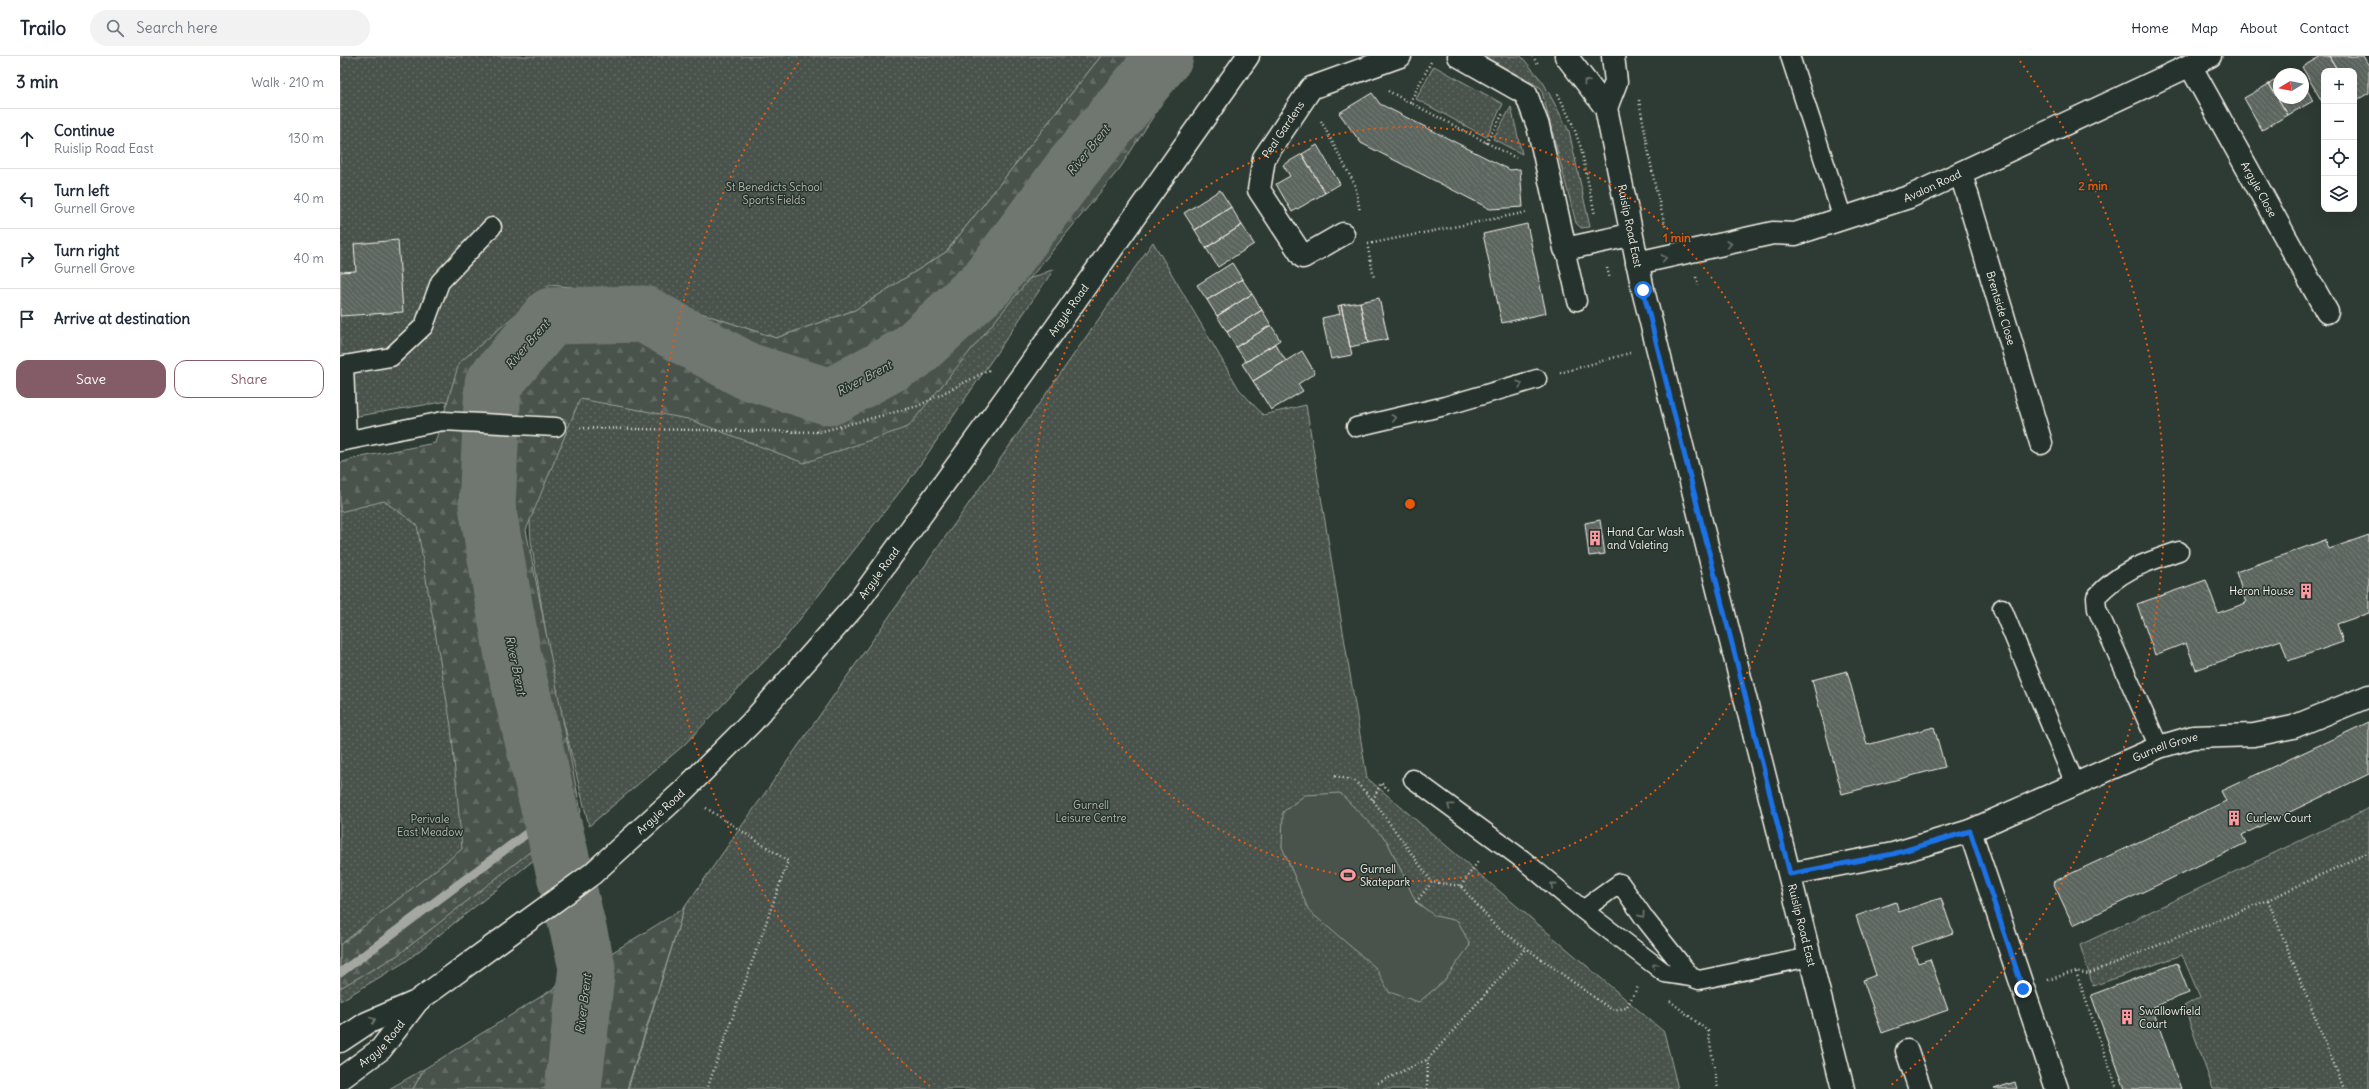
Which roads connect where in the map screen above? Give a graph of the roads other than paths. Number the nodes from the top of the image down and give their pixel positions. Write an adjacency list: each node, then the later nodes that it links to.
1 (1248, 56): 35 (street, Argyle Road)
2 (1400, 56): 13 (street, Peal Gardens)
3 (1459, 56): 15 (street)
4 (1566, 56): 9 (street, Ruislip Road East, one-way to 4)
5 (1613, 56): 9 (street)
6 (1790, 56): 11 (lane)
7 (2210, 56): 8 (street, Avalon Road)
8 (2191, 66): 10 (street, Avalon Road); 18 (street, Argyle Close)
9 (1606, 108): 14 (street, Ruislip Road East)
10 (1961, 174): 11 (street, Avalon Road); 23 (street, Brentside Close)
11 (1843, 219): 16 (street, Avalon Road, one-way to 11)
12 (492, 227): 22 (lane)
13 (1343, 234)
14 (1630, 235): 15 (street); 16 (street, Ruislip Road East)
15 (1565, 249): 17 (lane)
16 (1637, 263): 31 (street, Ruislip Road East)
17 (1577, 301)
18 (2327, 312)
19 (1537, 380): 21 (lane, one-way to 19)
20 (556, 427): 22 (lane)
21 (1356, 427)
22 (344, 441)
23 (2041, 443)
24 (2179, 551): 27 (lane)
25 (2002, 608): 29 (lane)
26 (2369, 696): 27 (street, Gurnell Grove)
27 (2160, 747): 29 (street, Gurnell Grove)
28 (1413, 779): 32 (lane, one-way to 28)
29 (2075, 784): 30 (street, Gurnell Grove)
30 (1970, 831): 31 (street, Gurnell Grove); 41 (street)
31 (1790, 874): 33 (street, Ruislip Road East)
32 (1583, 910): 34 (lane, one-way to 32); 34 (lane, one-way to 34)
33 (1810, 957): 34 (lane); 39 (street, Ruislip Road East)
34 (1691, 977)
35 (416, 1002): 36 (street, Argyle Road, one-way to 35); 38 (street, Argyle Road)
36 (340, 1040)
37 (1907, 1051): 40 (street)
38 (340, 1079)
39 (1843, 1089)
40 (1920, 1089)
41 (2057, 1089)

